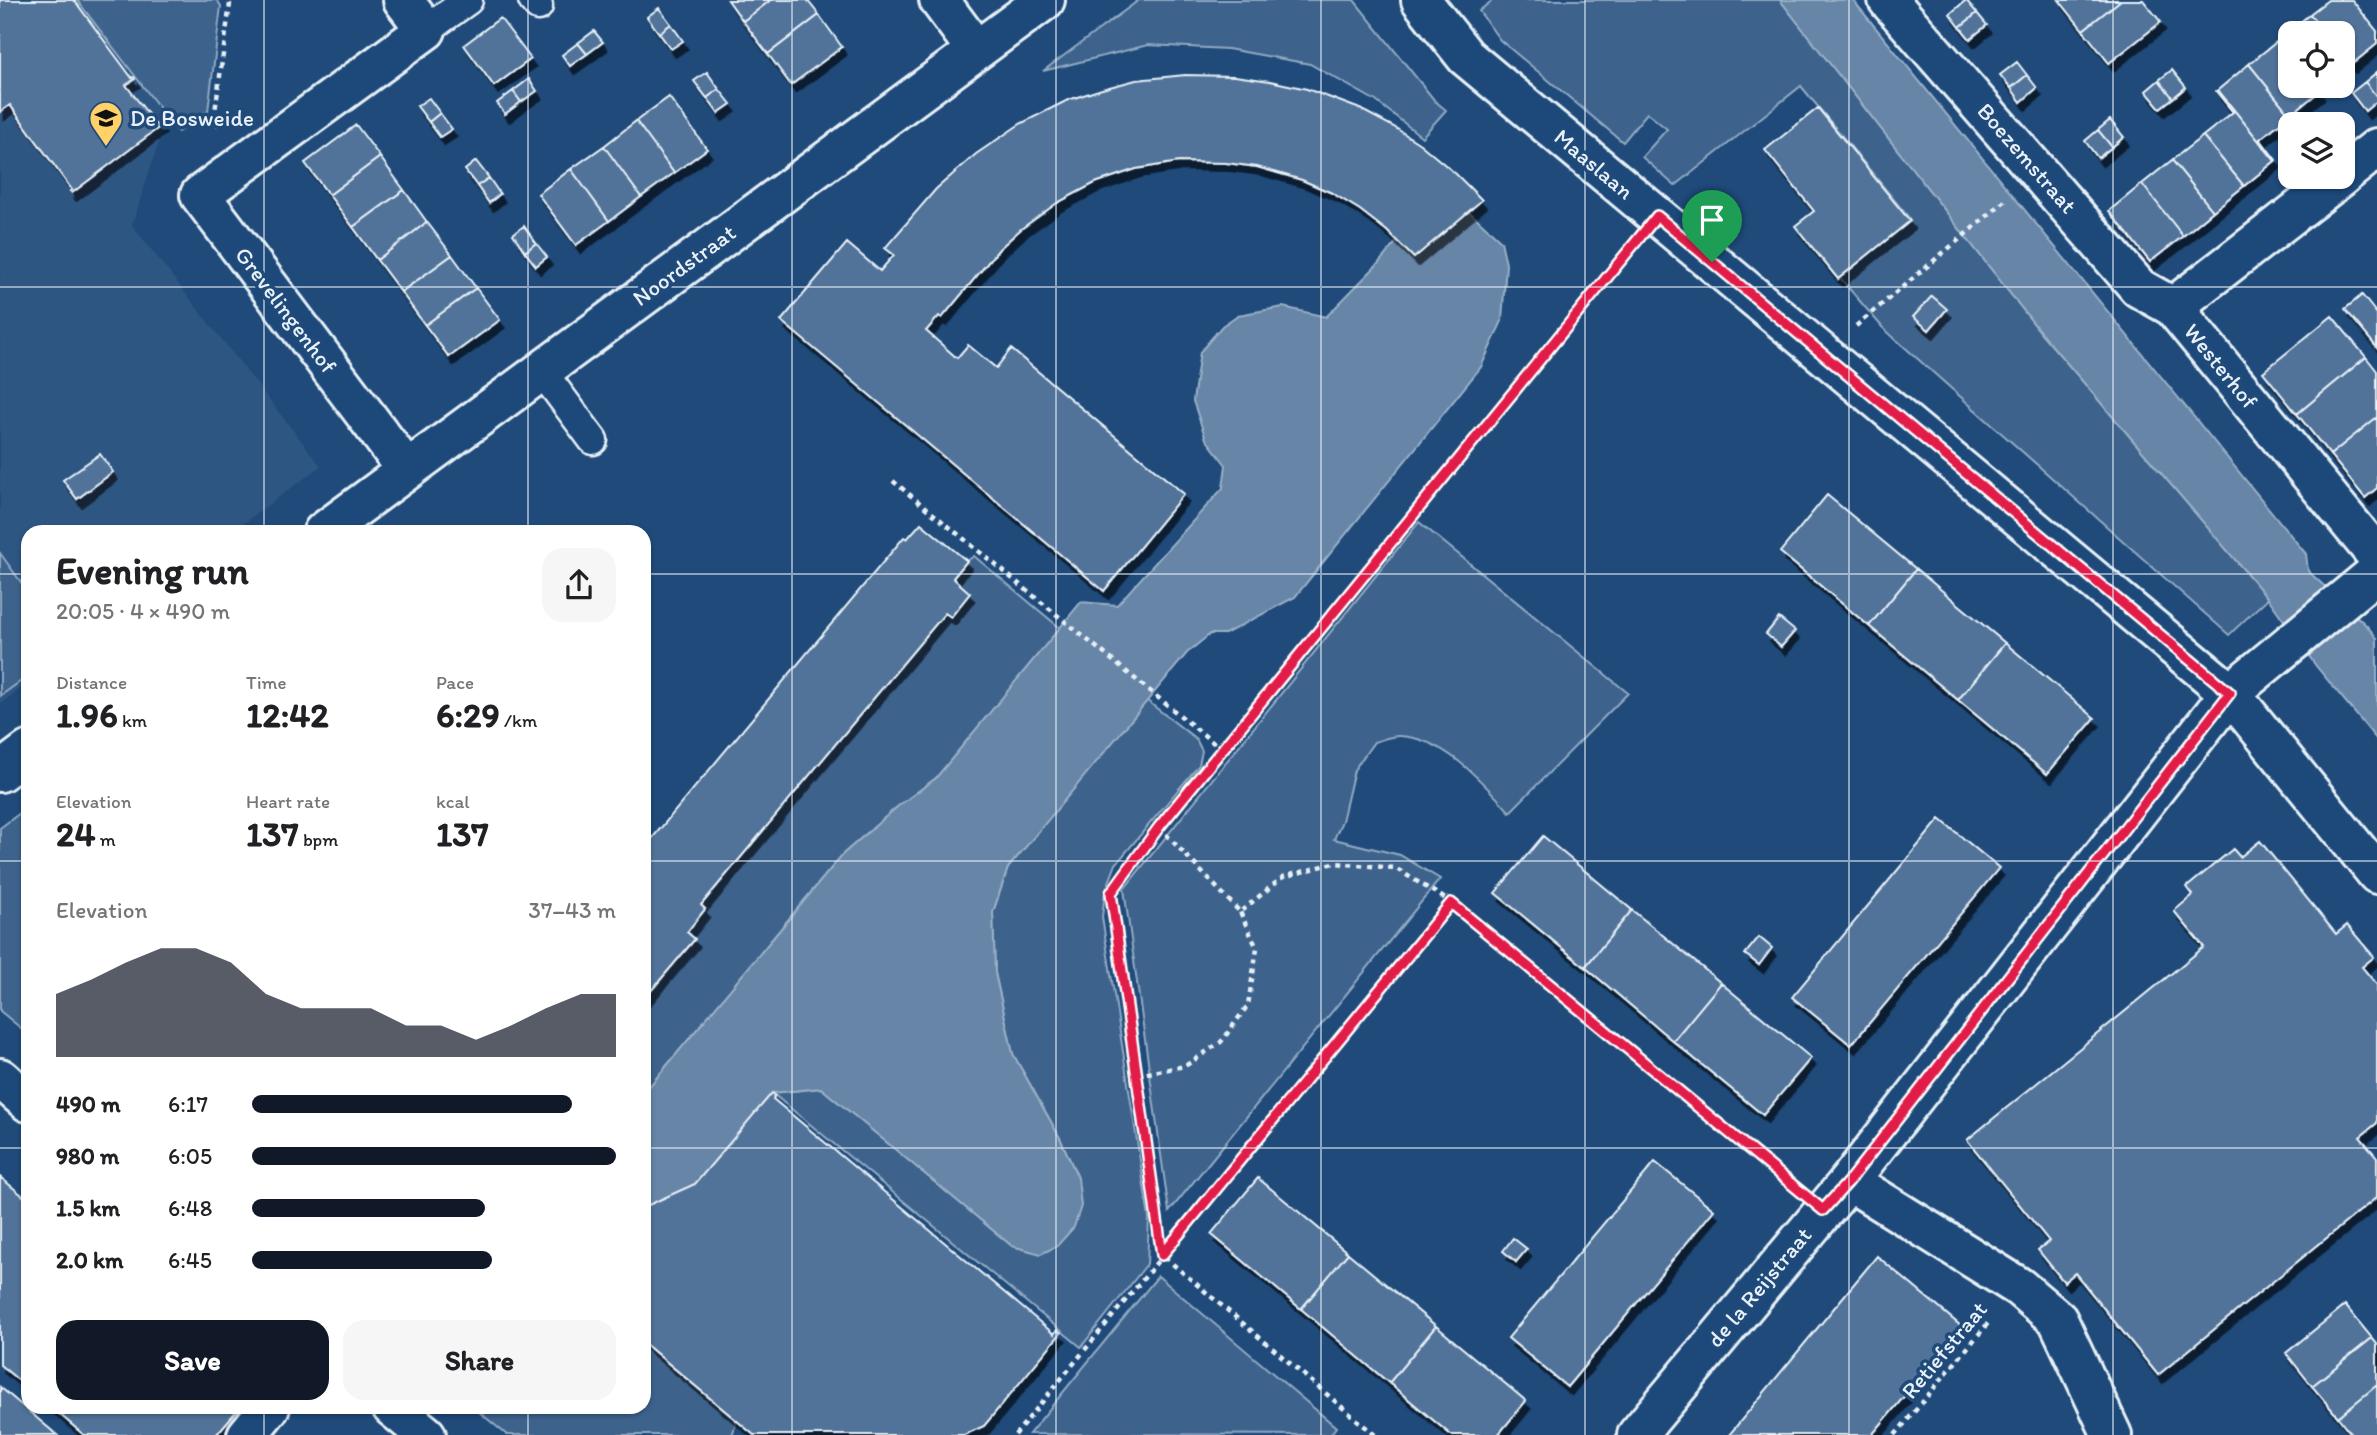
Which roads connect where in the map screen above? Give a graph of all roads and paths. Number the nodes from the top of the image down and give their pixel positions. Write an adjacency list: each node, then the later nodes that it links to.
1 (228, 0): 11 (path)
2 (403, 0): 8 (street)
3 (467, 0): 8 (lane)
4 (939, 0): 9 (street)
5 (1045, 0): 9 (street, Noordstraat)
6 (1421, 0): 15 (street, Maaslaan)
7 (1888, 0): 16 (street, Boezemstraat)
8 (426, 30): 11 (street, Grevelingenhof)
9 (976, 50): 18 (street, Noordstraat)
10 (2377, 148): 12 (street, Westerhof)
11 (246, 162): 20 (street, Grevelingenhof)
12 (2355, 166)
13 (2325, 189): 16 (street, Westerhof)
14 (2011, 195): 17 (path)
15 (1657, 216): 17 (street, Maaslaan); 26 (path)
16 (2173, 307): 23 (street, Westerhof)
17 (1824, 354): 25 (street, Maaslaan)
18 (541, 370): 19 (lane); 20 (street, Noordstraat)
19 (593, 440)
20 (407, 470): 22 (street, Noordstraat)
21 (893, 481): 26 (path)
22 (332, 525)
23 (2377, 556)
24 (2365, 582): 25 (street, de la Reijstraat)
25 (2230, 693): 30 (street, Maaslaan); 36 (street, de la Reijstraat)
26 (1222, 749): 29 (path)
27 (21, 756): 28 (street)
28 (0, 772)
29 (1159, 827): 32 (path); 33 (path)
30 (2377, 874)
31 (1451, 903): 32 (path); 37 (path); 38 (path)
32 (1240, 912): 33 (path)
33 (1137, 1075): 38 (path)
34 (0, 1078): 35 (street)
35 (21, 1096)
36 (1849, 1181): 37 (street, de la Reijstraat); 39 (street)
37 (1823, 1210): 46 (street, de la Reijstraat)
38 (1162, 1255): 44 (path); 45 (path)
39 (2019, 1287): 47 (path, Retiefstraat); 48 (street)
40 (264, 1414): 42 (street)
41 (400, 1414): 43 (street)
42 (247, 1435)
43 (426, 1435)
44 (1015, 1435)
45 (1375, 1435)
46 (1637, 1435)
47 (1895, 1435)
48 (2112, 1435)

